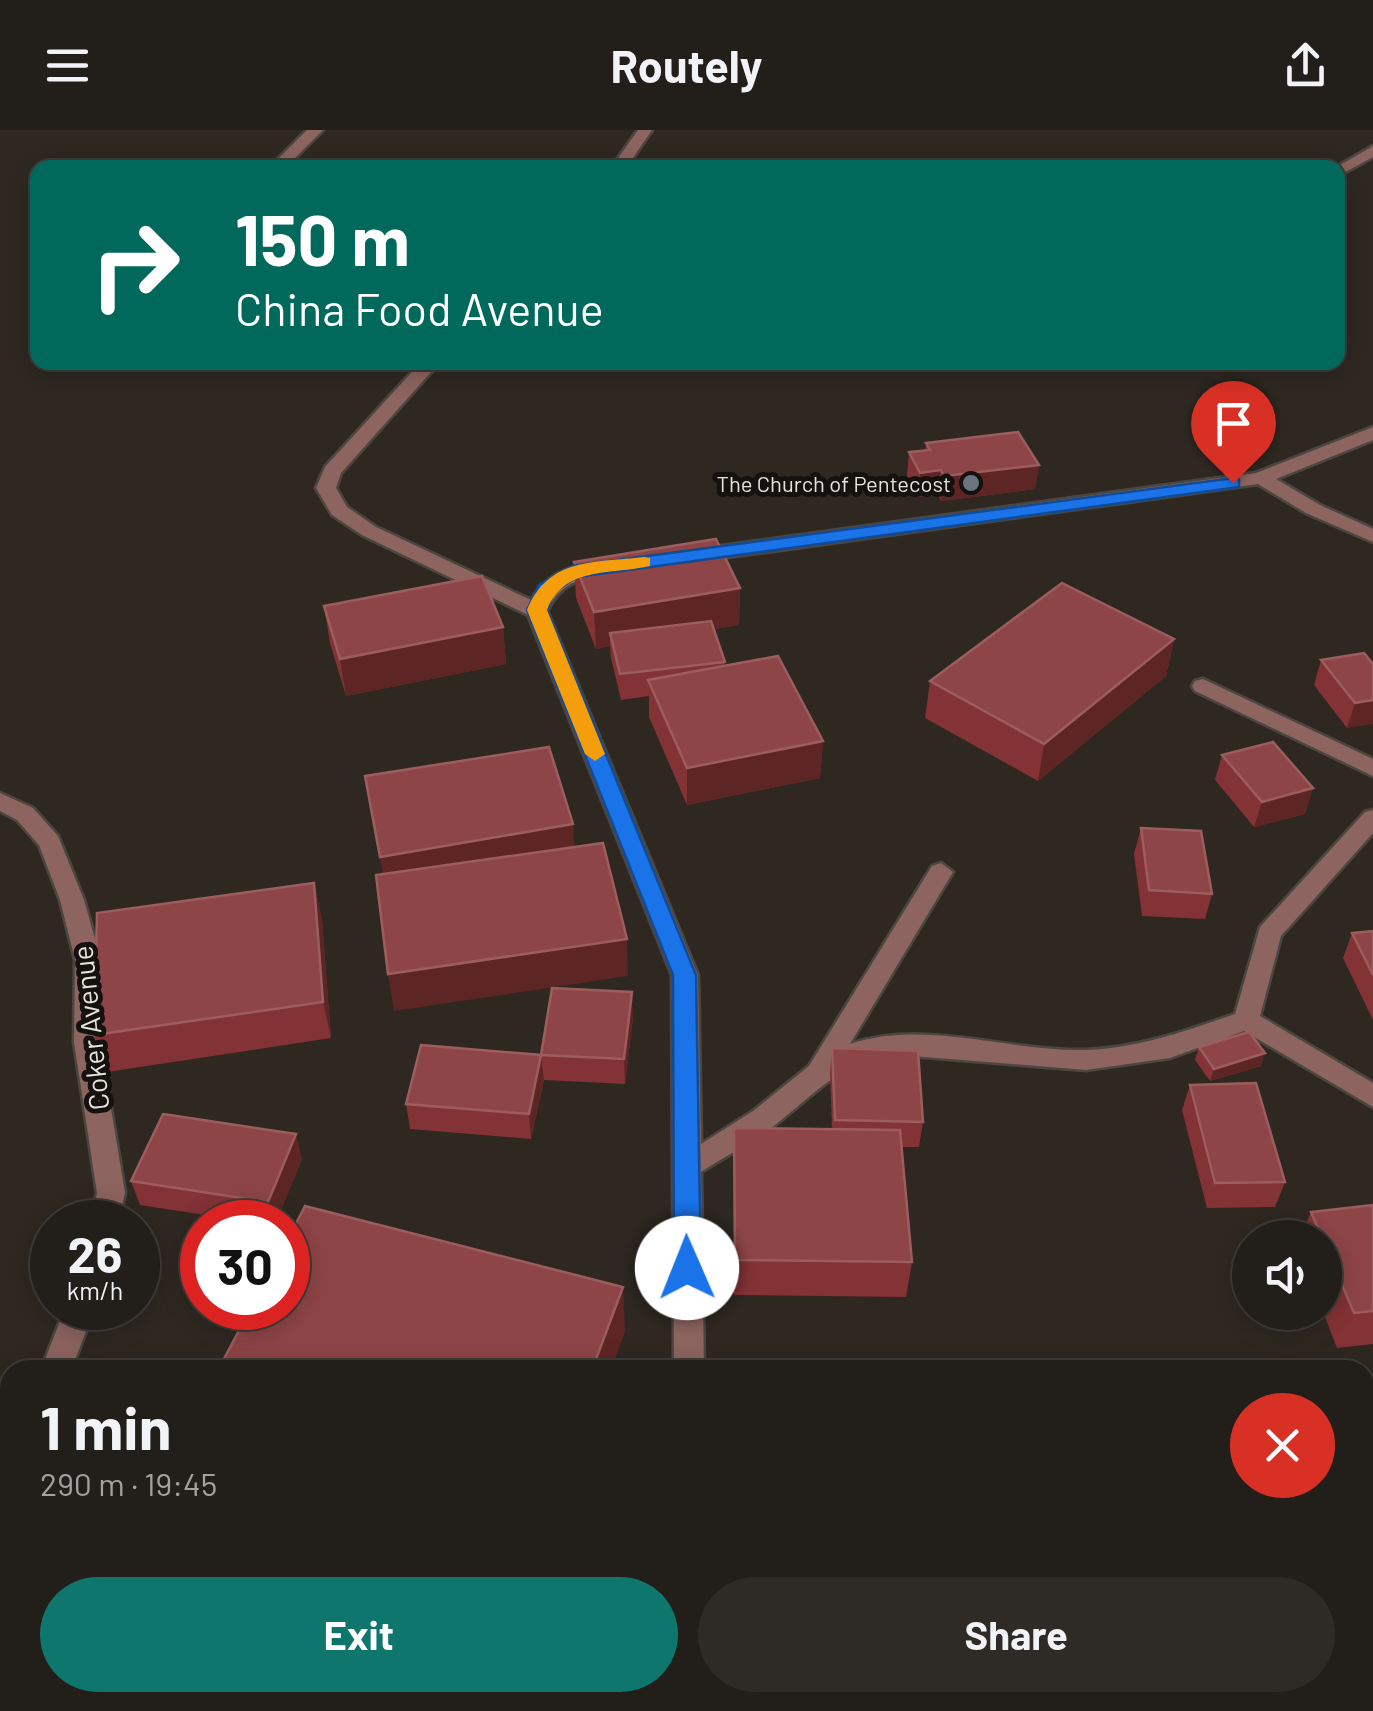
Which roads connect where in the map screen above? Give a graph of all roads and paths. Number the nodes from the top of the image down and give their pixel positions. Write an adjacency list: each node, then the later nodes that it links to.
1 (316, 130): 4 (street)
2 (644, 130): 5 (street)
3 (1373, 151): 6 (street)
4 (284, 160)
5 (623, 160)
6 (1345, 168)
7 (424, 370): 13 (street)
8 (1373, 434): 9 (street)
9 (1262, 478): 10 (street); 11 (street)
10 (1373, 536)
11 (671, 559)
12 (632, 564): 13 (street)
13 (537, 610): 22 (street)
14 (1203, 686): 15 (street)
15 (1373, 768)
16 (0, 801): 23 (street, Coker Avenue)
17 (1373, 818): 19 (street)
18 (941, 872): 20 (street)
19 (1246, 1020): 20 (street); 21 (street)
20 (822, 1067): 22 (street)
21 (1373, 1096)
22 (686, 1167): 26 (street)
23 (109, 1200)
24 (71, 1330): 25 (street)
25 (60, 1360)
26 (689, 1360)

